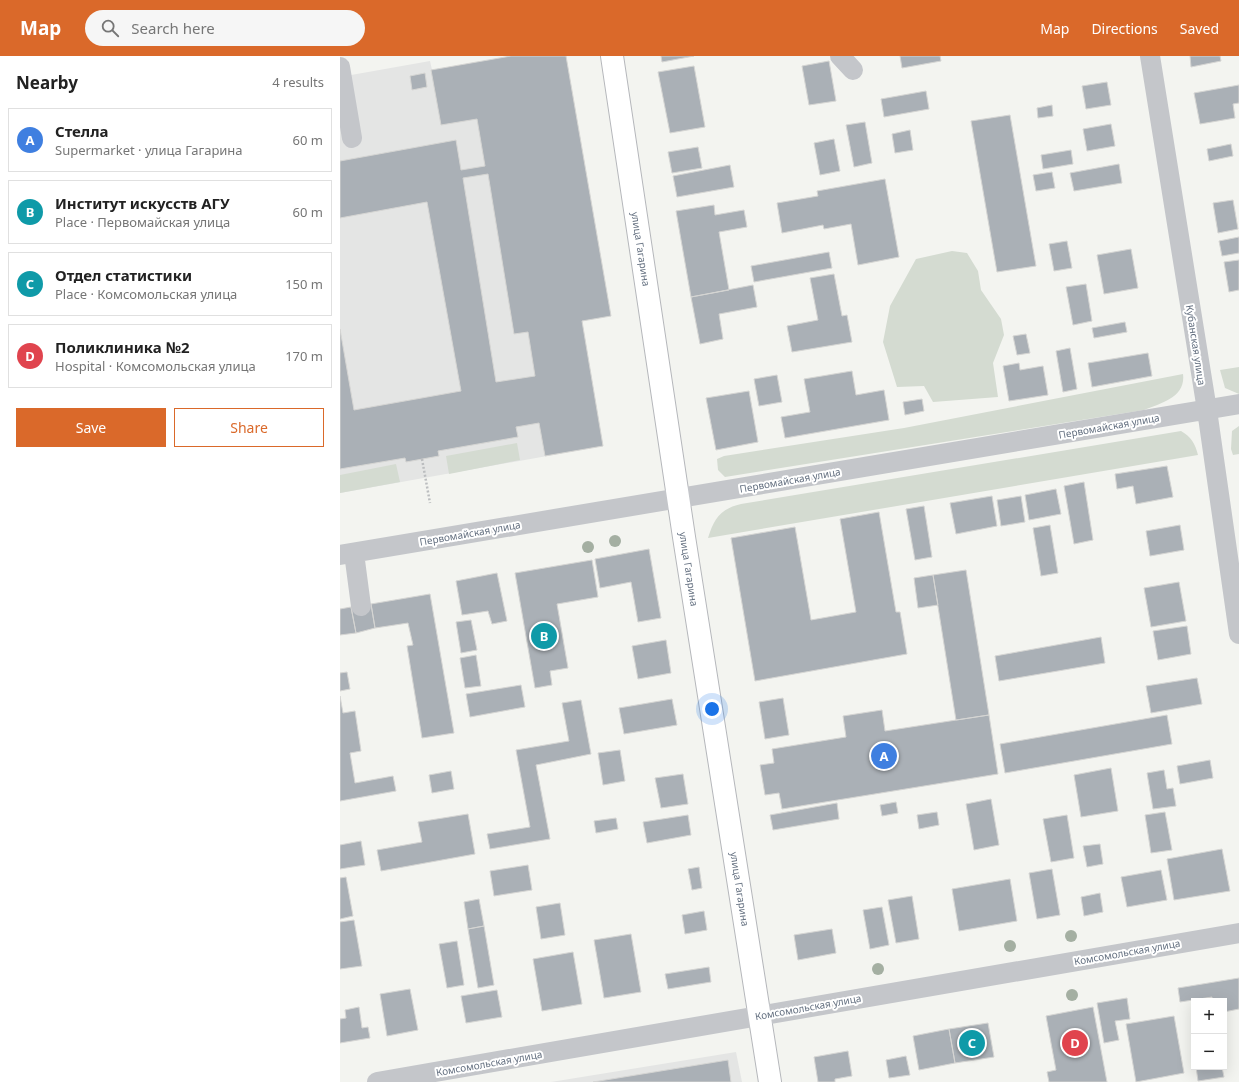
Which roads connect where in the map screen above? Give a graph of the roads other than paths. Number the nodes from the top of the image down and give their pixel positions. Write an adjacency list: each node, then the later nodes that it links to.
1 (612, 56): 7 (main road, улица Гагарина)
2 (1150, 56): 6 (street, Кубанская улица)
3 (340, 67): 4 (street)
4 (352, 138)
5 (1239, 404): 6 (street, Первомайская улица)
6 (1206, 410): 7 (street, Первомайская улица); 10 (street, Кубанская улица)
7 (679, 499): 8 (street, Первомайская улица); 12 (main road, улица Гагарина)
8 (347, 554): 9 (street)
9 (361, 606)
10 (1239, 634)
11 (1239, 933): 12 (street, Комсомольская улица)
12 (759, 1015): 13 (street, Комсомольская улица); 14 (main road, улица Гагарина)
13 (377, 1082)
14 (770, 1082)

